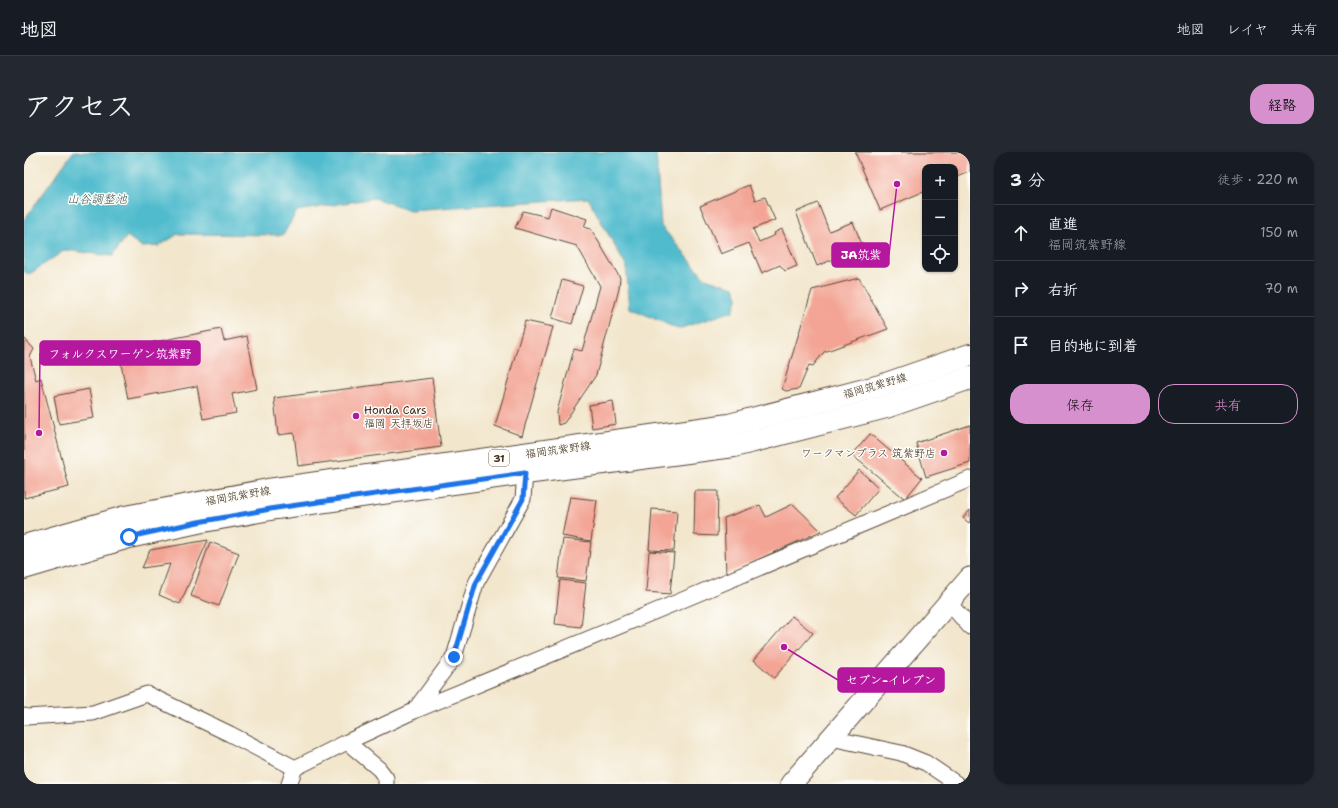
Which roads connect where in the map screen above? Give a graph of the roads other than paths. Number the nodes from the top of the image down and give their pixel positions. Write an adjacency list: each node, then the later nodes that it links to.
1 (970, 355): 5 (main road, 福岡筑紫野線 / 31)
2 (970, 378): 3 (main road, 福岡筑紫野線 / 31)
3 (525, 473): 6 (main road, 福岡筑紫野線 / 31); 10 (street)
4 (970, 479): 10 (street)
5 (24, 546)
6 (24, 568)
7 (970, 578): 8 (street)
8 (949, 603): 9 (street); 12 (street)
9 (970, 627)
10 (414, 711): 13 (street)
11 (25, 718): 14 (street)
12 (831, 738): 17 (street); 18 (street)
13 (347, 742): 14 (street); 16 (street)
14 (295, 768): 15 (street)
15 (289, 784)
16 (386, 784)
17 (791, 784)
18 (957, 784)

